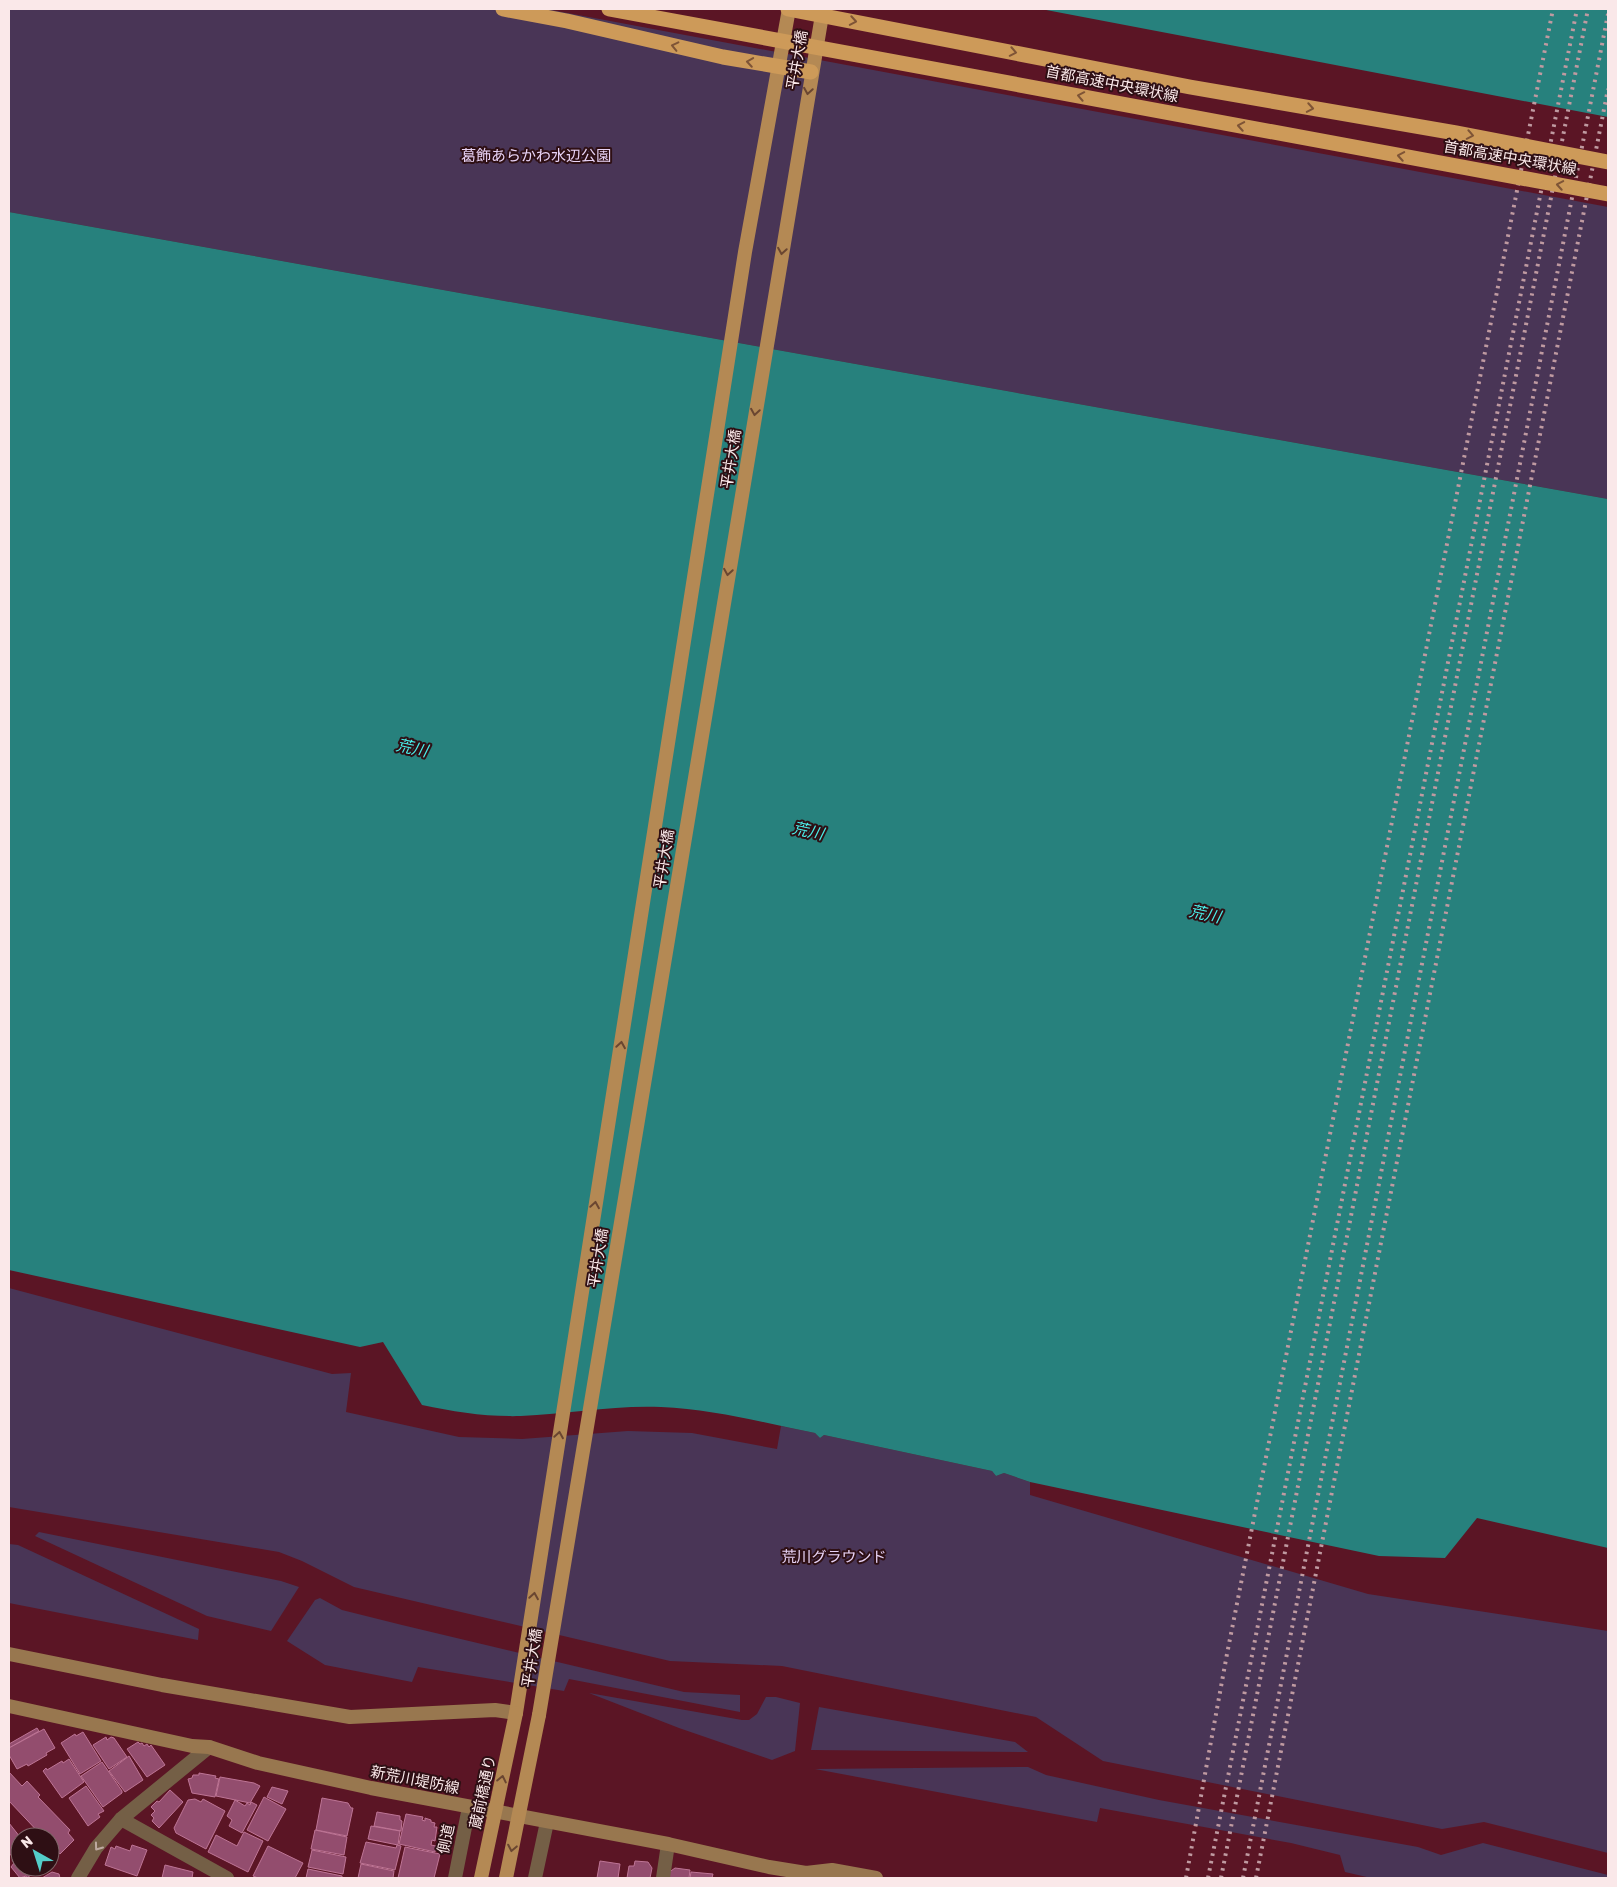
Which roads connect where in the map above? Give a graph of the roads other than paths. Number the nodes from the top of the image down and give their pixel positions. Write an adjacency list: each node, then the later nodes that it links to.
1 (503, 9): 5 (highway, one-way to 1)
2 (609, 9): 8 (highway, 首都高速中央環状線, one-way to 2, bridge)
3 (788, 9): 5 (main road, 平井大橋); 7 (highway, 首都高速中央環状線, one-way to 7, bridge)
4 (823, 9): 6 (main road, 平井大橋, bridge)
5 (777, 66): 6 (highway); 11 (main road, 平井大橋, one-way to 5)
6 (811, 72): 21 (main road, 平井大橋, one-way to 21, bridge)
7 (1608, 162)
8 (1608, 194)
9 (9, 1654): 11 (main road)
10 (9, 1706): 12 (main road, 新荒川堤防線)
11 (516, 1713): 20 (main road, 蔵前橋通り, one-way to 11, bridge)
12 (208, 1747): 13 (main road, 新荒川堤防線); 14 (street)
13 (469, 1807): 15 (main road, 新荒川堤防線); 19 (street, 側道)
14 (121, 1819): 17 (street, one-way to 17); 18 (street)
15 (547, 1822): 16 (main road, 新荒川堤防線); 22 (street)
16 (668, 1844): 23 (street); 24 (main road, 新荒川堤防線)
17 (78, 1878)
18 (224, 1878)
19 (455, 1878)
20 (481, 1878)
21 (506, 1878)
22 (535, 1878)
23 (663, 1878)
24 (876, 1878)

